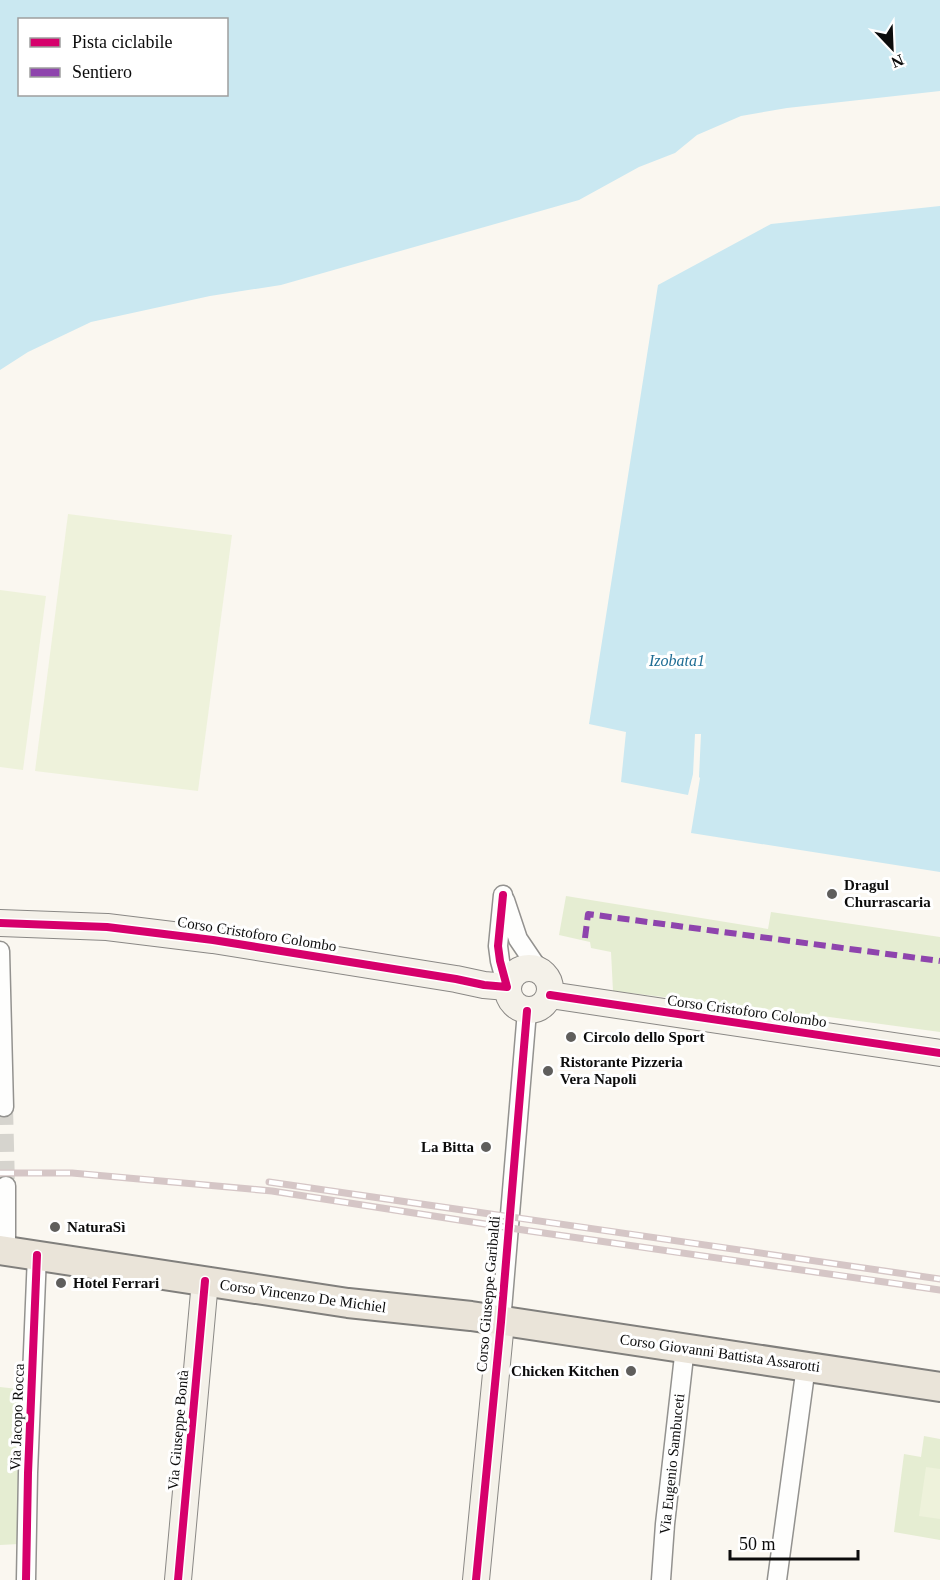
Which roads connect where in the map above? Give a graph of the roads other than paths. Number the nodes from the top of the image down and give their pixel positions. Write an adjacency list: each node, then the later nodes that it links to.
1 (0, 923): 4 (street, Corso Cristoforo Colombo)
2 (0, 951): 8 (street)
3 (538, 970): 4 (street); 4 (street); 5 (street)
4 (507, 987): 6 (street)
5 (550, 995): 6 (street); 7 (street, Corso Cristoforo Colombo)
6 (526, 1011): 13 (street, Corso Giuseppe Garibaldi)
7 (940, 1053)
8 (4, 1107)
9 (6, 1186): 10 (street)
10 (3, 1250): 11 (main road, Corso Vincenzo De Michiel)
11 (37, 1255): 12 (main road, Corso Vincenzo De Michiel); 17 (street, Via Jacopo Rocca)
12 (205, 1281): 13 (main road, Corso Vincenzo De Michiel); 18 (street, Via Giuseppe Bontà)
13 (501, 1322): 14 (main road, Corso Giovanni Battista Assarotti); 19 (street, Corso Giuseppe Garibaldi)
14 (684, 1347): 15 (main road, Corso Giovanni Battista Assarotti); 20 (street, Via Eugenio Sambuceti)
15 (806, 1366): 16 (main road, Corso Giovanni Battista Assarotti); 21 (street)
16 (940, 1387)
17 (26, 1580)
18 (178, 1580)
19 (476, 1580)
20 (661, 1580)
21 (777, 1580)

